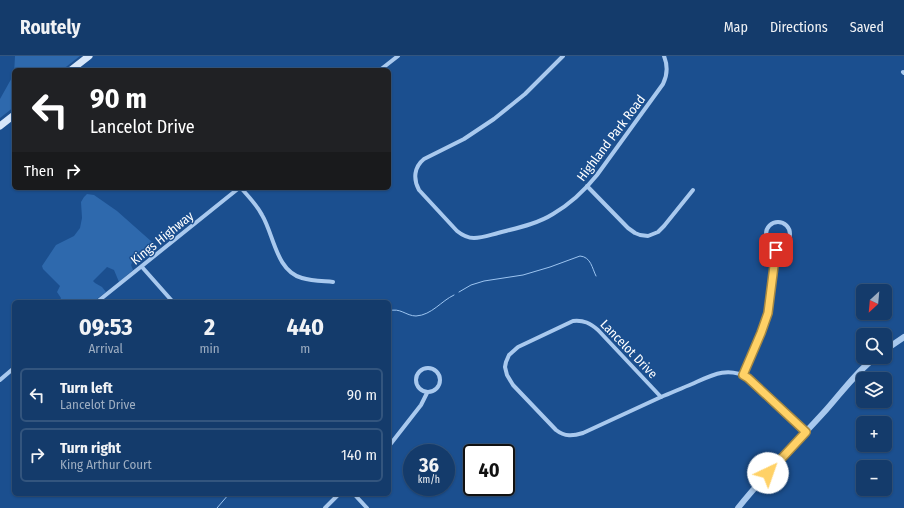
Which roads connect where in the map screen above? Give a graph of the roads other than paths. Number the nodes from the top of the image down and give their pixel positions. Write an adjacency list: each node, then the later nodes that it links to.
1 (89, 56): 5 (main road)
2 (398, 56): 6 (street)
3 (563, 56): 9 (street, Highland Park Road)
4 (664, 56): 9 (street, Highland Park Road)
5 (74, 68)
6 (383, 68)
7 (12, 117): 8 (main road)
8 (0, 126)
9 (588, 186): 12 (street)
10 (238, 190): 14 (street, Kings Highway)
11 (242, 190): 15 (street)
12 (693, 190)
13 (777, 246): 13 (street); 22 (street)
14 (142, 267): 16 (street, Kings Highway); 17 (street)
15 (333, 282)
16 (100, 300)
17 (171, 300)
18 (904, 337): 19 (street)
19 (892, 345)
20 (868, 364): 26 (street)
21 (12, 370): 23 (street)
22 (743, 375): 25 (street, Lancelot Drive); 26 (street)
23 (0, 380)
24 (427, 392): 24 (street); 27 (street)
25 (661, 397): 25 (street, Lancelot Drive)
26 (806, 432): 32 (street)
27 (391, 443)
28 (337, 496): 30 (street)
29 (356, 496): 31 (street)
30 (325, 508)
31 (368, 508)
32 (738, 508)

